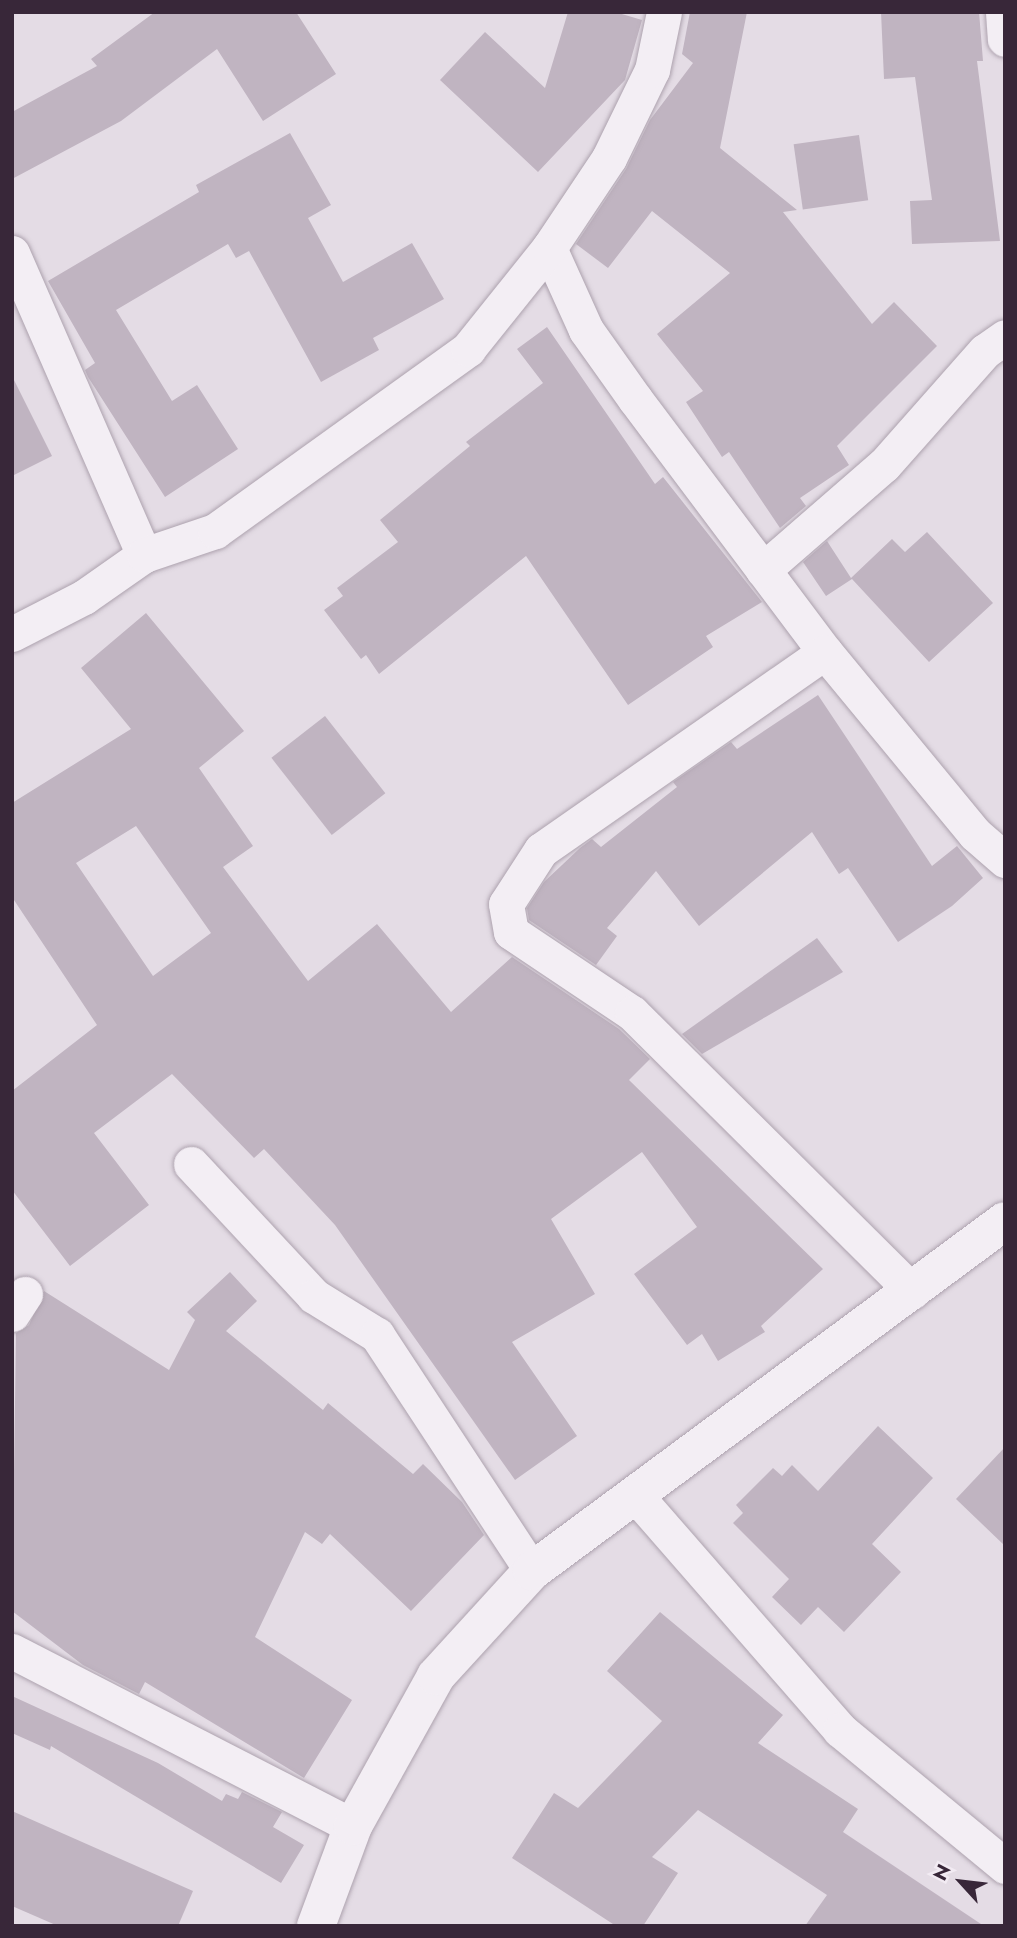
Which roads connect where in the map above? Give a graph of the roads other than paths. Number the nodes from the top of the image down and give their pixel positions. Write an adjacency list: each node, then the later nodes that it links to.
1 (664, 12): 4 (street)
2 (1003, 12): 3 (street)
3 (1005, 39)
4 (549, 248): 7 (street); 8 (street)
5 (12, 253): 7 (street)
6 (1005, 337): 8 (street)
7 (144, 555): 9 (street)
8 (764, 570): 10 (street)
9 (12, 634)
10 (825, 652): 11 (street); 14 (street)
11 (1005, 860)
12 (191, 1164): 16 (street)
13 (1005, 1221): 14 (street)
14 (912, 1291): 15 (street)
15 (637, 1497): 16 (street); 19 (street)
16 (532, 1571): 18 (street)
17 (12, 1651): 18 (street)
18 (353, 1826): 20 (street)
19 (1005, 1866)
20 (316, 1926)

